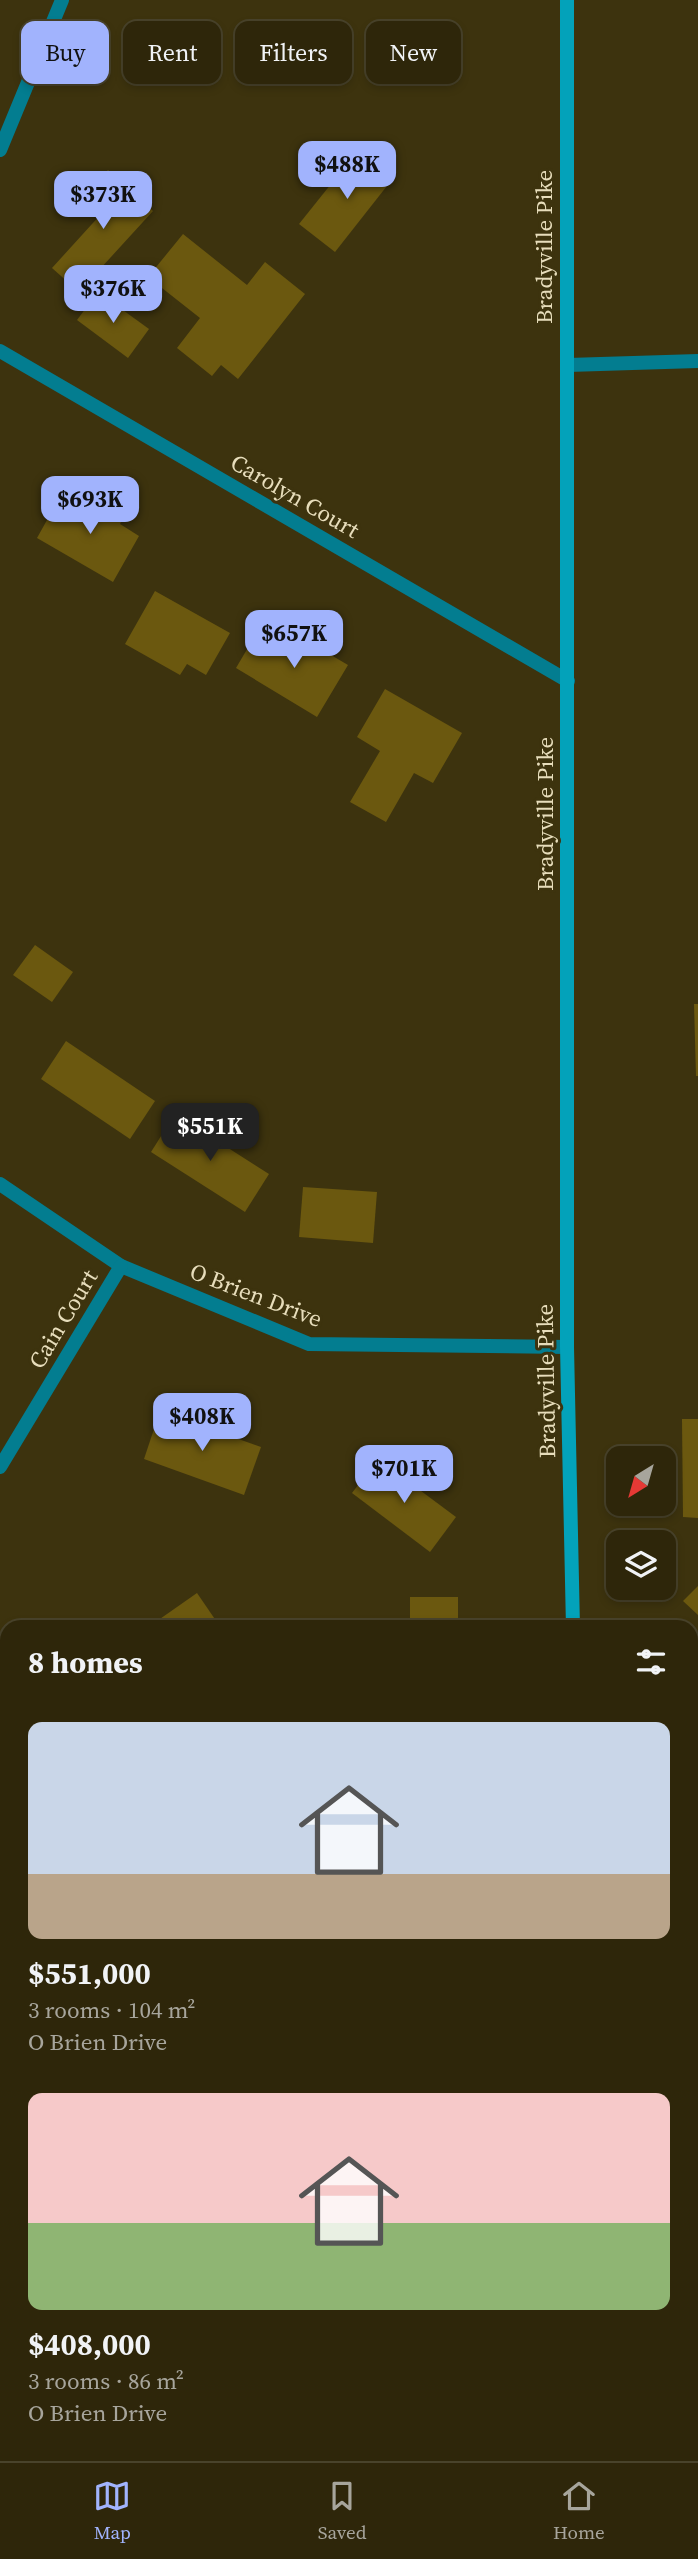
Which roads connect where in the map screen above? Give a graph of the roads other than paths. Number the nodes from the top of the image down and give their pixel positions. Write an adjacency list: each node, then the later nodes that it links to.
1 (62, 0): 3 (street)
2 (567, 0): 6 (main road, Bradyville Pike)
3 (0, 150)
4 (0, 351): 7 (street, Carolyn Court)
5 (698, 361): 6 (street)
6 (568, 365): 7 (main road, Bradyville Pike)
7 (568, 681): 10 (main road, Bradyville Pike)
8 (0, 1184): 9 (street, O Brien Drive)
9 (121, 1266): 10 (street, O Brien Drive); 11 (street, Cain Court)
10 (567, 1347): 12 (main road, Bradyville Pike)
11 (0, 1467)
12 (573, 1620)

